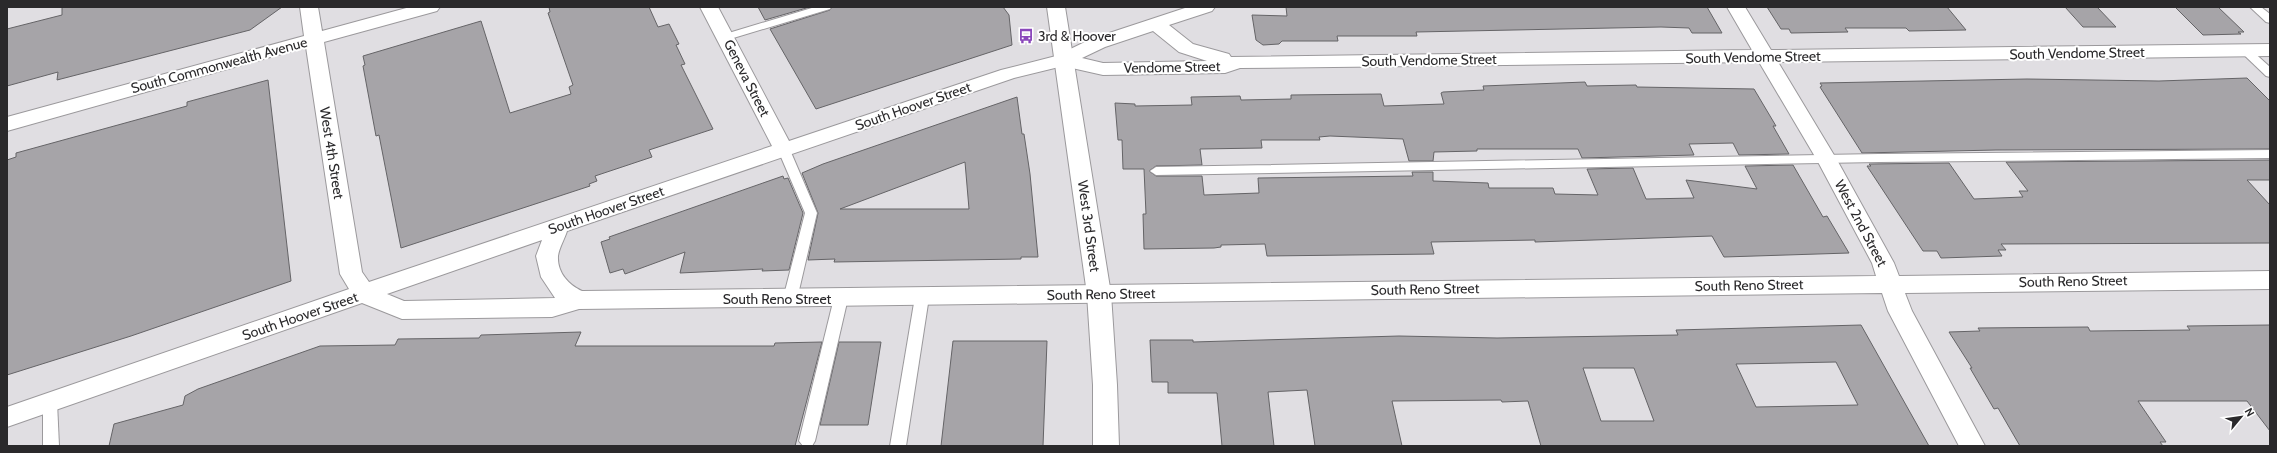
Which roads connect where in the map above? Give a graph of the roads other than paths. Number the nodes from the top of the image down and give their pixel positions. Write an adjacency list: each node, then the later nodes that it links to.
1 (309, 7): 12 (street, West 4th Street)
2 (431, 7): 12 (street, South Commonwealth Avenue)
3 (709, 7): 11 (street, Geneva Street)
4 (826, 7): 11 (lane)
5 (1056, 7): 16 (street, West 3rd Street)
6 (1206, 7): 10 (street, South Hoover Street)
7 (1736, 7): 15 (street, West 2nd Street)
8 (2255, 7): 9 (lane)
9 (2270, 20)
10 (1157, 24): 16 (street, South Hoover Street); 17 (street, Vendome Street)
11 (726, 38): 20 (street, Geneva Street)
12 (314, 39): 19 (street, South Commonwealth Avenue); 27 (street, West 4th Street)
13 (2270, 50): 14 (street, South Vendome Street)
14 (2246, 51): 15 (street, South Vendome Street); 18 (lane)
15 (1765, 56): 17 (street, South Vendome Street); 22 (street, West 2nd Street)
16 (1063, 60): 17 (street, Vendome Street); 20 (street, South Hoover Street); 28 (street, West 3rd Street)
17 (1237, 62)
18 (2270, 74)
19 (7, 124)
20 (784, 150): 24 (street, South Hoover Street); 31 (lane)
21 (2270, 154): 22 (lane)
22 (1827, 160): 23 (lane); 26 (street, West 2nd Street)
23 (1156, 171)
24 (558, 226): 27 (street, South Hoover Street); 32 (street, South Reno Street)
25 (2270, 280): 26 (street, South Reno Street)
26 (1890, 282): 28 (street, South Reno Street); 39 (street, West 2nd Street)
27 (365, 294): 32 (street, South Reno Street); 33 (street, South Hoover Street)
28 (1099, 294): 29 (street, South Reno Street); 38 (street, West 3rd Street)
29 (922, 297): 30 (street, South Reno Street); 37 (lane)
30 (842, 298): 31 (street, South Reno Street); 35 (lane)
31 (790, 299): 32 (street, South Reno Street)
32 (579, 300)
33 (50, 402): 34 (street, South Hoover Street); 36 (lane)
34 (7, 417)
35 (807, 441)
36 (51, 446)
37 (898, 446)
38 (1106, 446)
39 (1972, 446)

